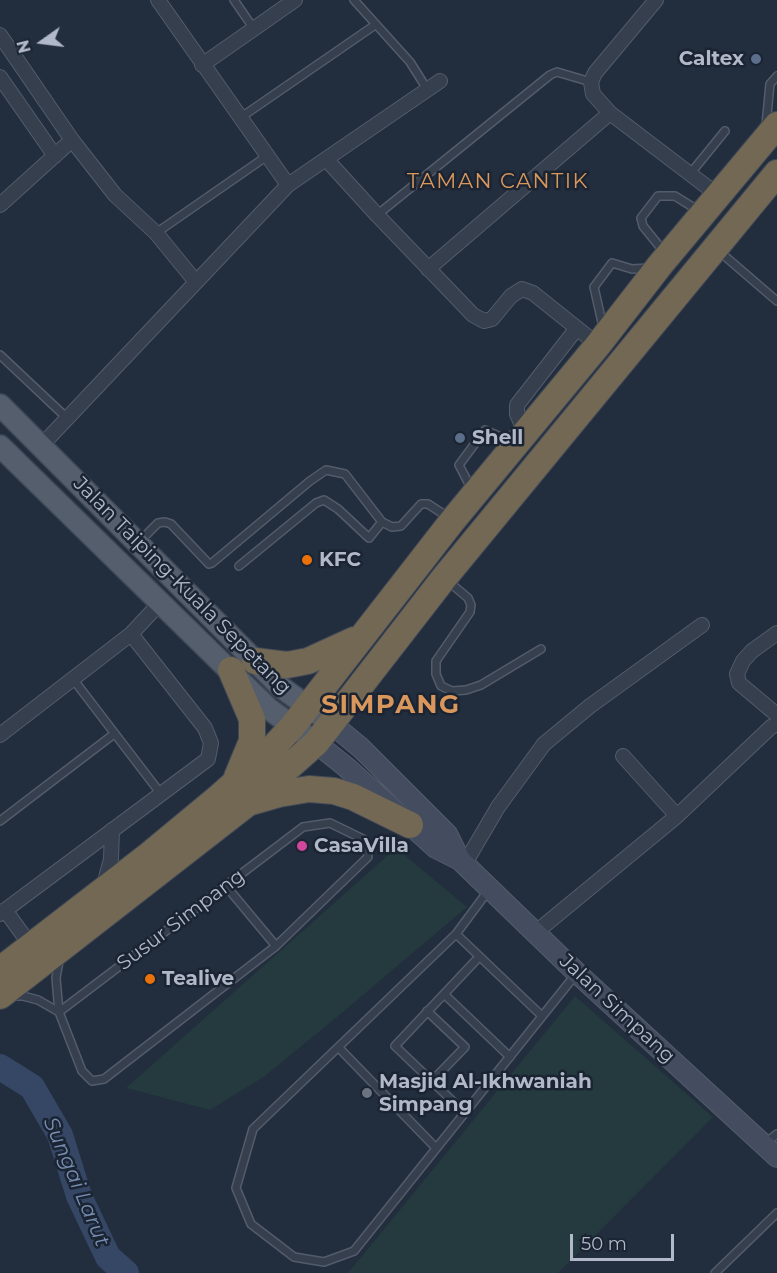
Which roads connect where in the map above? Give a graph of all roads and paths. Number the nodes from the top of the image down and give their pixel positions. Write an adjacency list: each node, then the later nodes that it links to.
1 (158, 0): 9 (street)
2 (234, 0): 7 (lane)
3 (295, 0): 7 (street)
4 (354, 0): 6 (lane)
5 (656, 0): 13 (street)
6 (375, 25): 14 (lane); 16 (lane)
7 (254, 29): 9 (street)
8 (0, 35): 19 (street)
9 (202, 65): 16 (street)
10 (777, 76): 18 (lane)
11 (0, 77): 20 (street)
12 (440, 81): 14 (street)
13 (591, 82): 15 (street); 28 (lane)
14 (427, 89): 22 (street)
15 (610, 113): 24 (street); 32 (street)
16 (240, 118): 21 (street)
17 (725, 131): 24 (lane)
18 (770, 134): 27 (highway)
19 (72, 140): 20 (street); 29 (street)
20 (54, 156): 26 (street)
21 (267, 156): 25 (street); 29 (lane)
22 (326, 159): 25 (street); 28 (street)
23 (777, 173): 30 (highway)
24 (690, 174): 27 (street)
25 (288, 185): 33 (street)
26 (1, 201)
27 (712, 205): 31 (highway); 31 (lane)
28 (377, 215): 32 (street)
29 (156, 233): 33 (street)
30 (716, 248): 34 (lane); 47 (highway)
31 (664, 260): 36 (highway); 36 (lane)
32 (428, 269): 35 (street)
33 (196, 282): 39 (street)
34 (777, 301)
35 (577, 328): 36 (street); 40 (street)
36 (601, 340): 40 (highway)
37 (0, 355): 39 (lane)
38 (0, 405): 42 (main road, Jalan Taiping-Kuala Sepetang)
39 (67, 418): 42 (street)
40 (526, 432): 43 (highway)
41 (0, 446): 48 (main road, Jalan Taiping-Kuala Sepetang)
42 (41, 446): 45 (main road, Jalan Taiping-Kuala Sepetang)
43 (453, 520): 44 (lane); 52 (highway)
44 (382, 522): 45 (lane); 46 (lane)
45 (137, 543): 54 (main road, Jalan Taiping-Kuala Sepetang)
46 (239, 566)
47 (444, 578): 53 (lane); 61 (highway)
48 (161, 602): 51 (street); 55 (main road, Jalan Taiping-Kuala Sepetang)
49 (702, 625): 71 (street)
50 (777, 633): 58 (street)
51 (131, 634): 56 (street); 66 (street)
52 (362, 636): 54 (highway); 57 (highway)
53 (541, 649)
54 (255, 661): 57 (main road, Jalan Taiping-Kuala Sepetang)
55 (231, 670): 60 (main road, Jalan Taiping-Kuala Sepetang); 65 (highway)
56 (73, 679): 62 (lane); 63 (street)
57 (307, 706): 60 (highway); 61 (main road, Jalan Taiping-Kuala Sepetang)
58 (777, 715)
59 (777, 724): 67 (street)
60 (292, 727): 61 (main road, Jalan Taiping-Kuala Sepetang); 65 (highway)
61 (324, 733): 65 (highway); 69 (main road, Jalan Taiping-Kuala Sepetang); 71 (main road, Jalan Taiping-Kuala Sepetang)
62 (114, 734): 66 (lane); 68 (lane)
63 (0, 735)
64 (623, 756): 67 (street)
65 (242, 793): 69 (highway); 74 (highway); 78 (highway)
66 (161, 794): 70 (street)
67 (677, 816): 76 (street)
68 (0, 821)
69 (410, 825): 71 (main road, Jalan Taiping-Kuala Sepetang)
70 (112, 830): 74 (street); 75 (street)
71 (462, 862): 73 (main road, Jalan Simpang)
72 (226, 886): 80 (lane); 80 (lane, Susur Simpang); 87 (lane, Susur Simpang)
73 (490, 889): 76 (main road, Jalan Simpang); 77 (lane)
74 (103, 891): 79 (highway)
75 (3, 912): 79 (street)
76 (536, 933): 83 (main road, Jalan Simpang)
77 (456, 934): 81 (lane); 89 (lane)
78 (72, 940): 85 (highway); 87 (lane)
79 (31, 946): 82 (highway)
80 (276, 946): 87 (lane)
81 (479, 957): 84 (lane); 88 (lane)
82 (0, 970)
83 (577, 973): 88 (lane); 93 (main road, Jalan Simpang)
84 (444, 994): 86 (lane); 90 (lane)
85 (0, 996): 87 (lane)
86 (428, 1011): 91 (lane); 91 (lane)
87 (59, 1012)
88 (542, 1017): 90 (lane)
89 (339, 1048): 94 (lane); 94 (lane)
90 (510, 1057): 92 (lane)
91 (432, 1082): 92 (lane)
92 (465, 1113): 94 (lane)
93 (772, 1145)
94 (436, 1148)
95 (777, 1213): 96 (lane)
96 (715, 1273)

